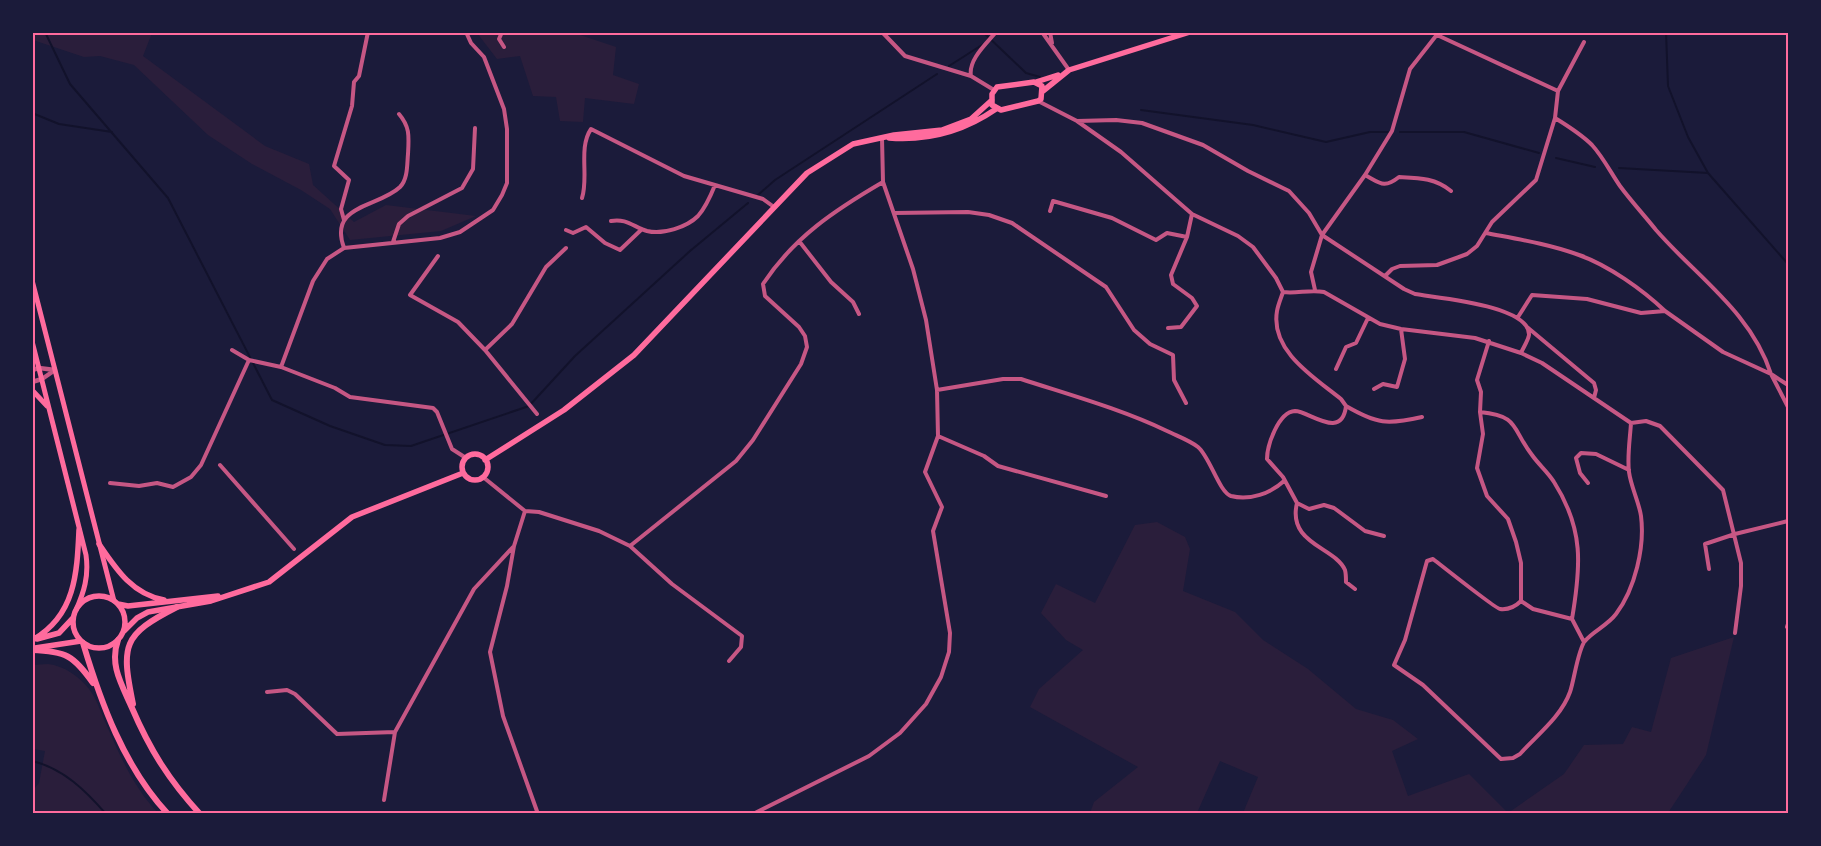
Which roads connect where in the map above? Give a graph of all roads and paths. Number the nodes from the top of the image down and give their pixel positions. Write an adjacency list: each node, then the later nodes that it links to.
1 (368, 32): 37 (street)
2 (466, 32): 45 (street)
3 (502, 32): 12 (street)
4 (882, 32): 15 (street)
5 (996, 32): 15 (street)
6 (1042, 32): 11 (street)
7 (1050, 32): 11 (street)
8 (1190, 32): 13 (main road)
9 (1438, 34): 19 (street); 28 (street)
10 (1584, 42): 19 (street)
11 (1052, 45): 13 (street)
12 (504, 47)
13 (1069, 70): 14 (main road)
14 (1063, 74): 16 (main road); 18 (main road)
15 (972, 76): 17 (street)
16 (1036, 82): 17 (main road); 18 (main road)
17 (994, 90): 20 (main road)
18 (1043, 91): 21 (main road)
19 (1558, 91): 24 (street)
20 (992, 100): 22 (main road); 27 (main road)
21 (1038, 102): 22 (main road); 25 (street)
22 (996, 109): 27 (main road)
23 (399, 114): 37 (street)
24 (1555, 118): 41 (street); 71 (street)
25 (1077, 121): 36 (street); 42 (street)
26 (474, 128): 45 (street)
27 (882, 138): 29 (street); 33 (main road)
28 (1365, 175): 31 (street); 42 (street)
29 (883, 182): 35 (street); 44 (street)
30 (715, 184): 32 (street); 33 (street); 39 (street)
31 (1451, 191)
32 (582, 198)
33 (774, 207): 89 (main road)
34 (1050, 211): 43 (street)
35 (894, 213): 77 (street); 79 (street)
36 (1192, 214): 43 (street); 52 (street)
37 (344, 220): 46 (street)
38 (611, 221): 39 (street)
39 (642, 229): 40 (street)
40 (566, 230)
41 (1486, 233): 49 (street); 53 (street)
42 (1322, 235): 49 (street); 51 (street)
43 (1187, 238): 58 (street)
44 (799, 241): 54 (street); 106 (street)
45 (393, 242): 46 (street)
46 (344, 248): 66 (street)
47 (566, 248): 63 (street)
48 (438, 256): 63 (street)
49 (1385, 276): 56 (street)
50 (32, 280): 70 (main road)
51 (1315, 290): 52 (street); 55 (street)
52 (1283, 292): 80 (street)
53 (1665, 311): 56 (street); 71 (street)
54 (859, 314)
55 (1368, 318): 59 (street); 68 (street)
56 (1518, 318): 57 (street)
57 (1527, 327): 64 (street); 78 (street)
58 (1168, 328)
59 (1401, 329): 61 (street); 75 (street)
60 (32, 341): 67 (main road)
61 (1489, 341): 64 (street); 83 (street)
62 (232, 350): 65 (street)
63 (485, 350): 84 (street)
64 (1521, 353): 78 (street)
65 (249, 360): 66 (street); 96 (street)
66 (281, 367): 88 (street)
67 (39, 368): 69 (street); 70 (street); 72 (main road)
68 (1336, 369)
69 (32, 370)
70 (55, 370): 72 (street); 104 (main road)
71 (1771, 374): 74 (street); 81 (street)
72 (42, 379): 73 (street); 82 (main road)
73 (32, 382)
74 (1788, 385)
75 (1374, 389)
76 (32, 390): 82 (main road)
77 (937, 390): 87 (street); 94 (street)
78 (1594, 398): 86 (street)
79 (1186, 403)
80 (1346, 406): 85 (street); 94 (street)
81 (1788, 407)
82 (50, 412): 101 (main road)
83 (1480, 412): 112 (street); 117 (street)
84 (537, 414)
85 (1422, 417)
86 (1631, 423): 91 (street); 102 (street)
87 (938, 436): 97 (street); 134 (street)
88 (466, 458): 89 (main road); 92 (main road)
89 (486, 460): 93 (main road)
90 (220, 465): 107 (street)
91 (1629, 470): 95 (street); 123 (street)
92 (463, 473): 93 (main road); 110 (main road)
93 (483, 477): 99 (street)
94 (1284, 481): 98 (street)
95 (1588, 483)
96 (110, 484)
97 (1106, 496)
98 (1297, 503): 103 (street); 109 (street)
99 (526, 511): 105 (street); 106 (street)
100 (1788, 521): 102 (street)
101 (80, 530): 115 (main road); 120 (main road)
102 (1735, 534): 108 (street); 119 (street)
103 (1384, 536)
104 (99, 544): 111 (main road); 113 (main road)
105 (514, 546): 129 (street); 133 (street)
106 (630, 546): 125 (street)
107 (294, 549)
108 (1709, 569)
109 (1355, 589)
110 (230, 596): 111 (main road); 114 (main road)
111 (171, 601): 113 (main road)
112 (1521, 601): 117 (street); 123 (street)
113 (116, 603): 115 (main road); 118 (main road)
114 (178, 608): 118 (main road); 128 (highway)
115 (76, 610): 116 (main road)
116 (73, 618): 120 (main road); 122 (main road)
117 (1572, 619): 123 (street)
118 (124, 631): 121 (main road)
119 (1735, 633)
120 (33, 640)
121 (118, 640): 122 (main road); 128 (highway)
122 (82, 642): 124 (main road); 126 (highway)
123 (1584, 642)
124 (32, 650): 126 (highway)
125 (729, 661)
126 (96, 688): 131 (highway)
127 (267, 692): 129 (street)
128 (135, 715): 132 (highway)
129 (395, 732): 130 (street)
130 (384, 800)
131 (168, 814)
132 (200, 814)
133 (538, 814)
134 (753, 814)

